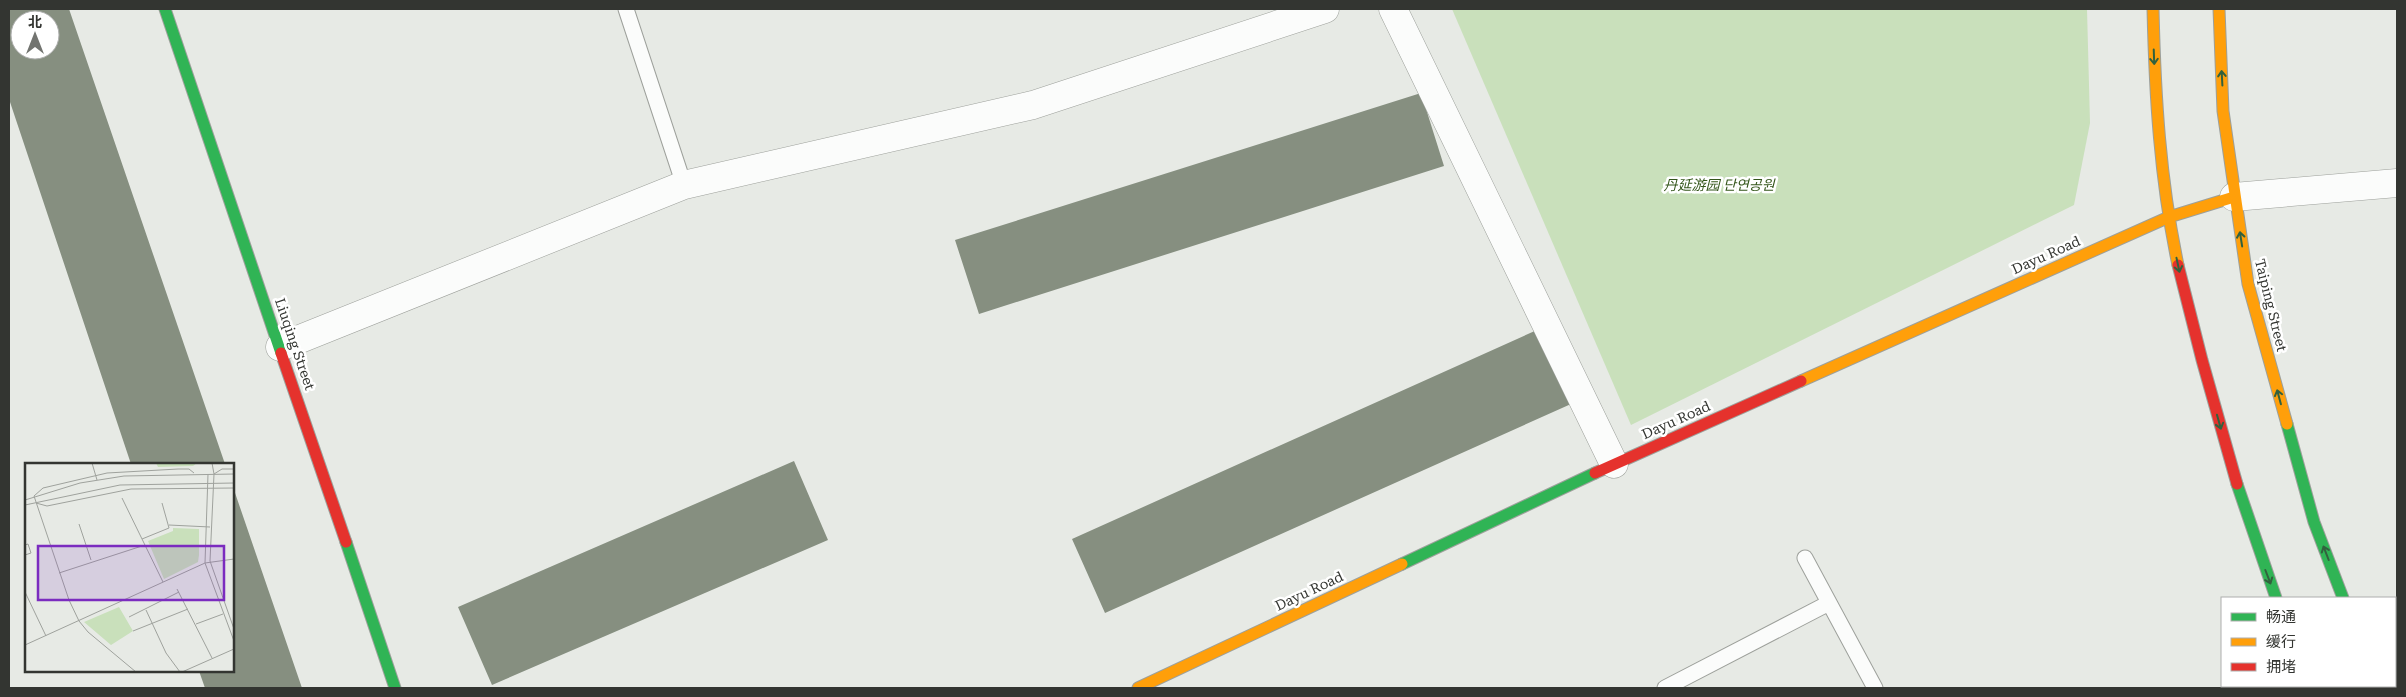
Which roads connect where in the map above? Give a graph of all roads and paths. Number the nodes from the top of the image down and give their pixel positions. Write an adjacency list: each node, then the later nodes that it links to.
1 (166, 9): 11 (street, Liuqing Street)
2 (626, 9): 8 (lane)
3 (1324, 9): 8 (street)
4 (1393, 9): 12 (street)
5 (2152, 9): 10 (street, one-way to 10)
6 (2218, 9): 9 (street, Taiping Street, one-way to 6)
7 (2397, 183): 9 (street)
8 (684, 184): 11 (street)
9 (2234, 197): 10 (street, Dayu Road); 15 (street, Taiping Street, one-way to 9)
10 (2169, 217): 12 (street, Dayu Road); 14 (street, one-way to 14)
11 (280, 347): 17 (street, Liuqing Street)
12 (1614, 464): 18 (street, Dayu Road)
13 (1804, 558): 16 (lane)
14 (2276, 597)
15 (2343, 597)
16 (1829, 603): 19 (lane); 20 (lane)
17 (395, 688)
18 (1138, 688)
19 (1665, 688)
20 (1875, 688)

